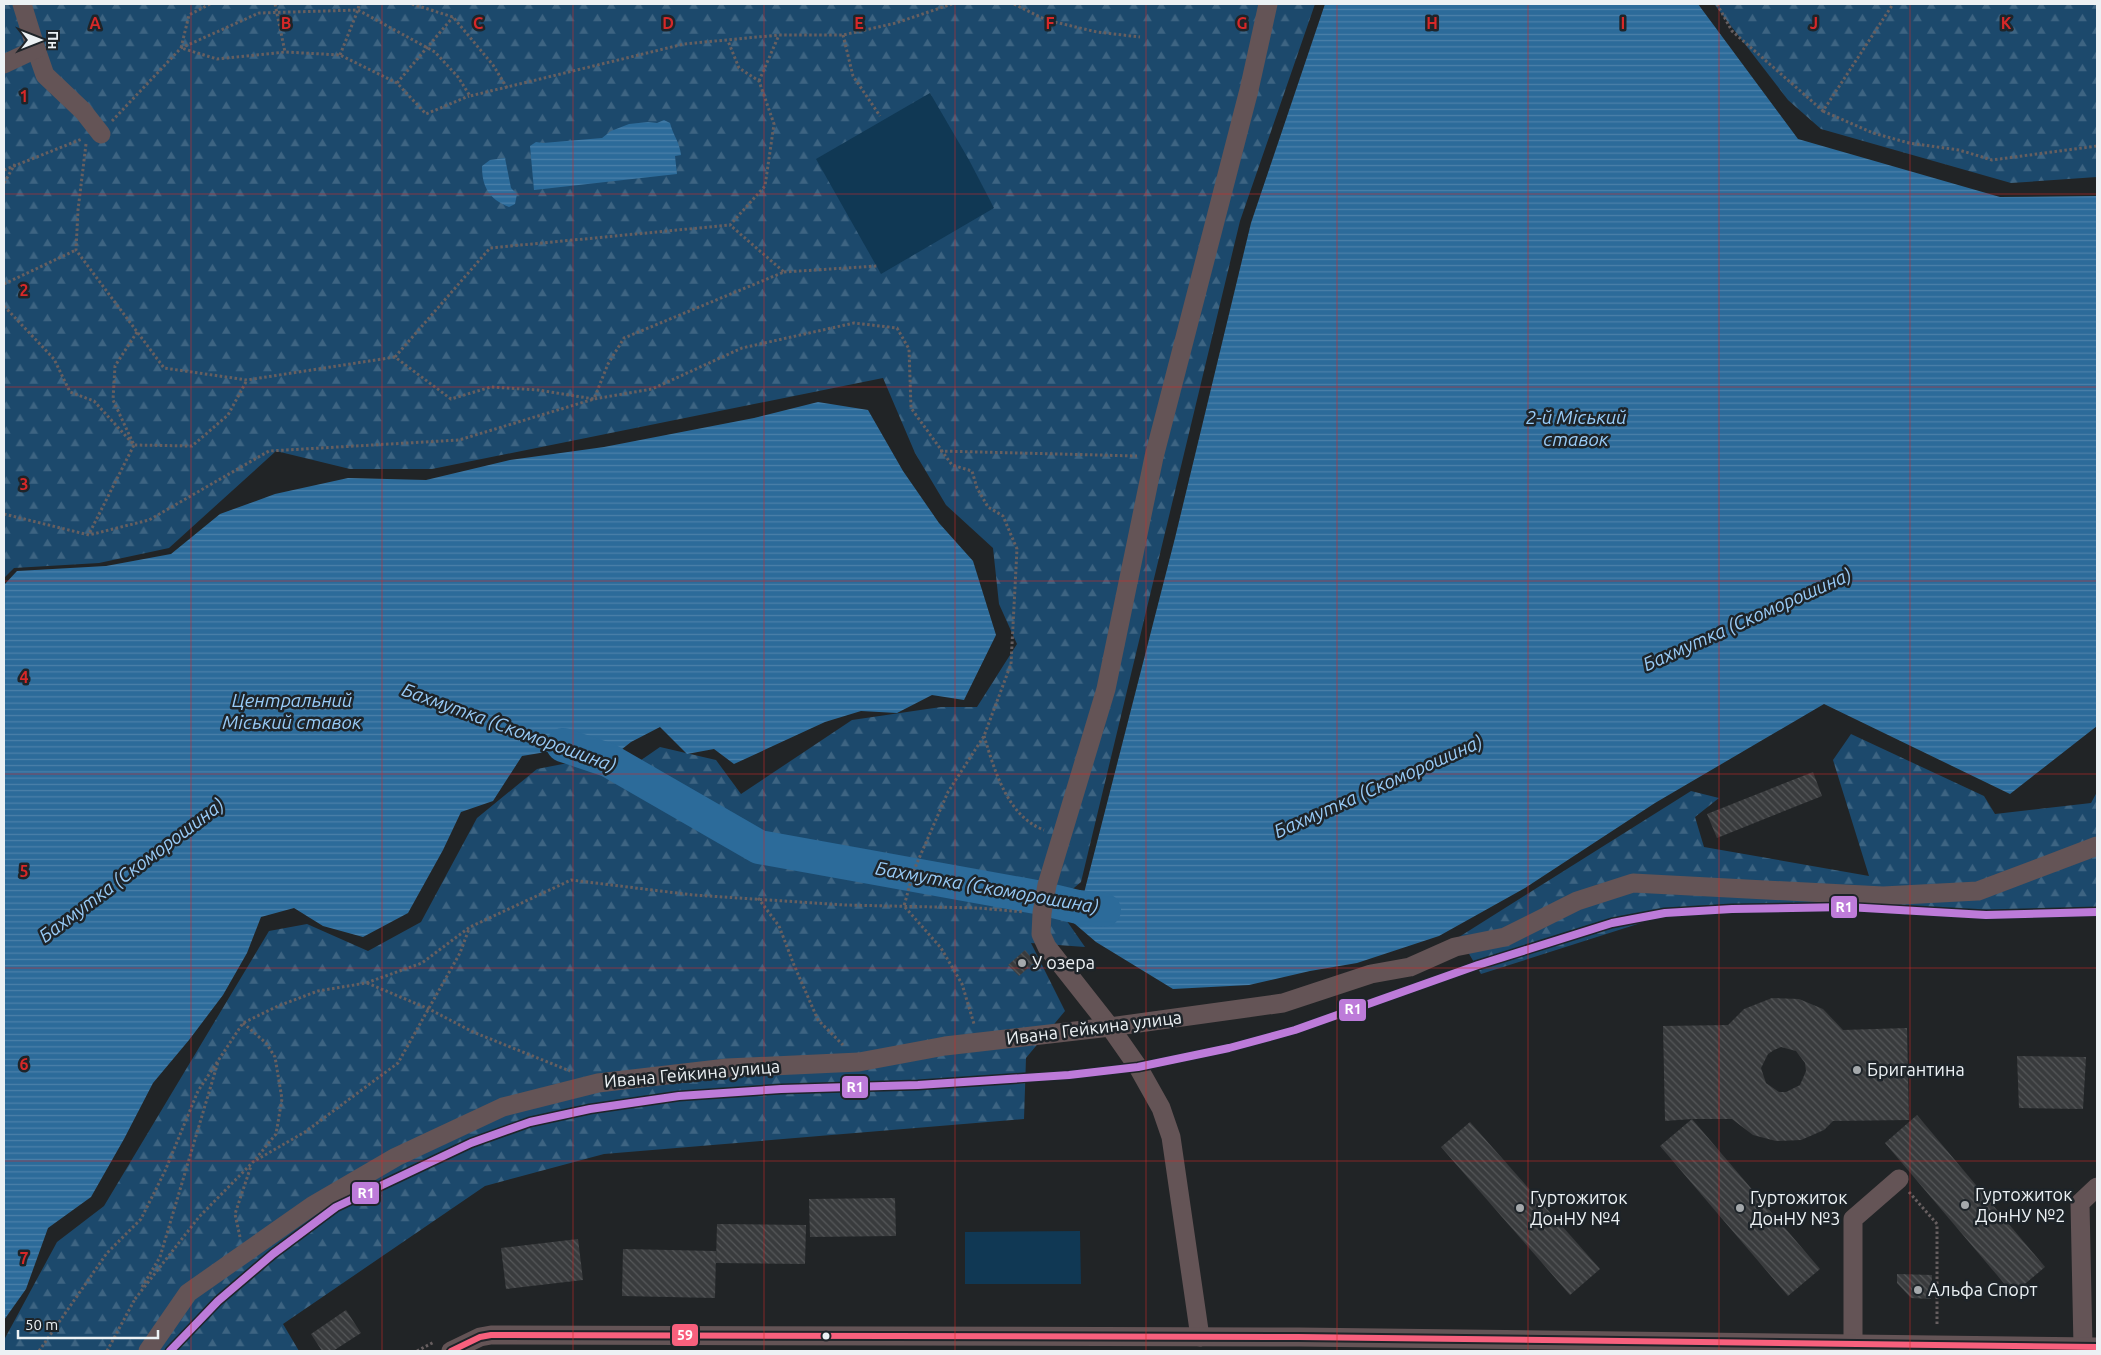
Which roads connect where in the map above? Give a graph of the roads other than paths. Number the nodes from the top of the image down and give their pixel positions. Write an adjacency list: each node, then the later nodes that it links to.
1 (22, 4): 3 (street)
2 (1268, 4): 7 (street)
3 (36, 49): 4 (street); 5 (street)
4 (4, 64)
5 (101, 134)
6 (2097, 846): 7 (street, Ивана Гейкина улица)
7 (1110, 1027): 10 (street); 18 (street, Ивана Гейкина улица)
8 (1899, 1179): 14 (street)
9 (2097, 1187): 16 (street)
10 (1200, 1337): 11 (street); 12 (street)
11 (751, 1344): 19 (street)
12 (1299, 1344): 13 (street)
13 (1404, 1345): 15 (street)
14 (1853, 1345): 15 (street); 17 (street)
15 (1667, 1347)
16 (2090, 1347): 17 (street)
17 (1957, 1349)
18 (148, 1351)
19 (451, 1351)

